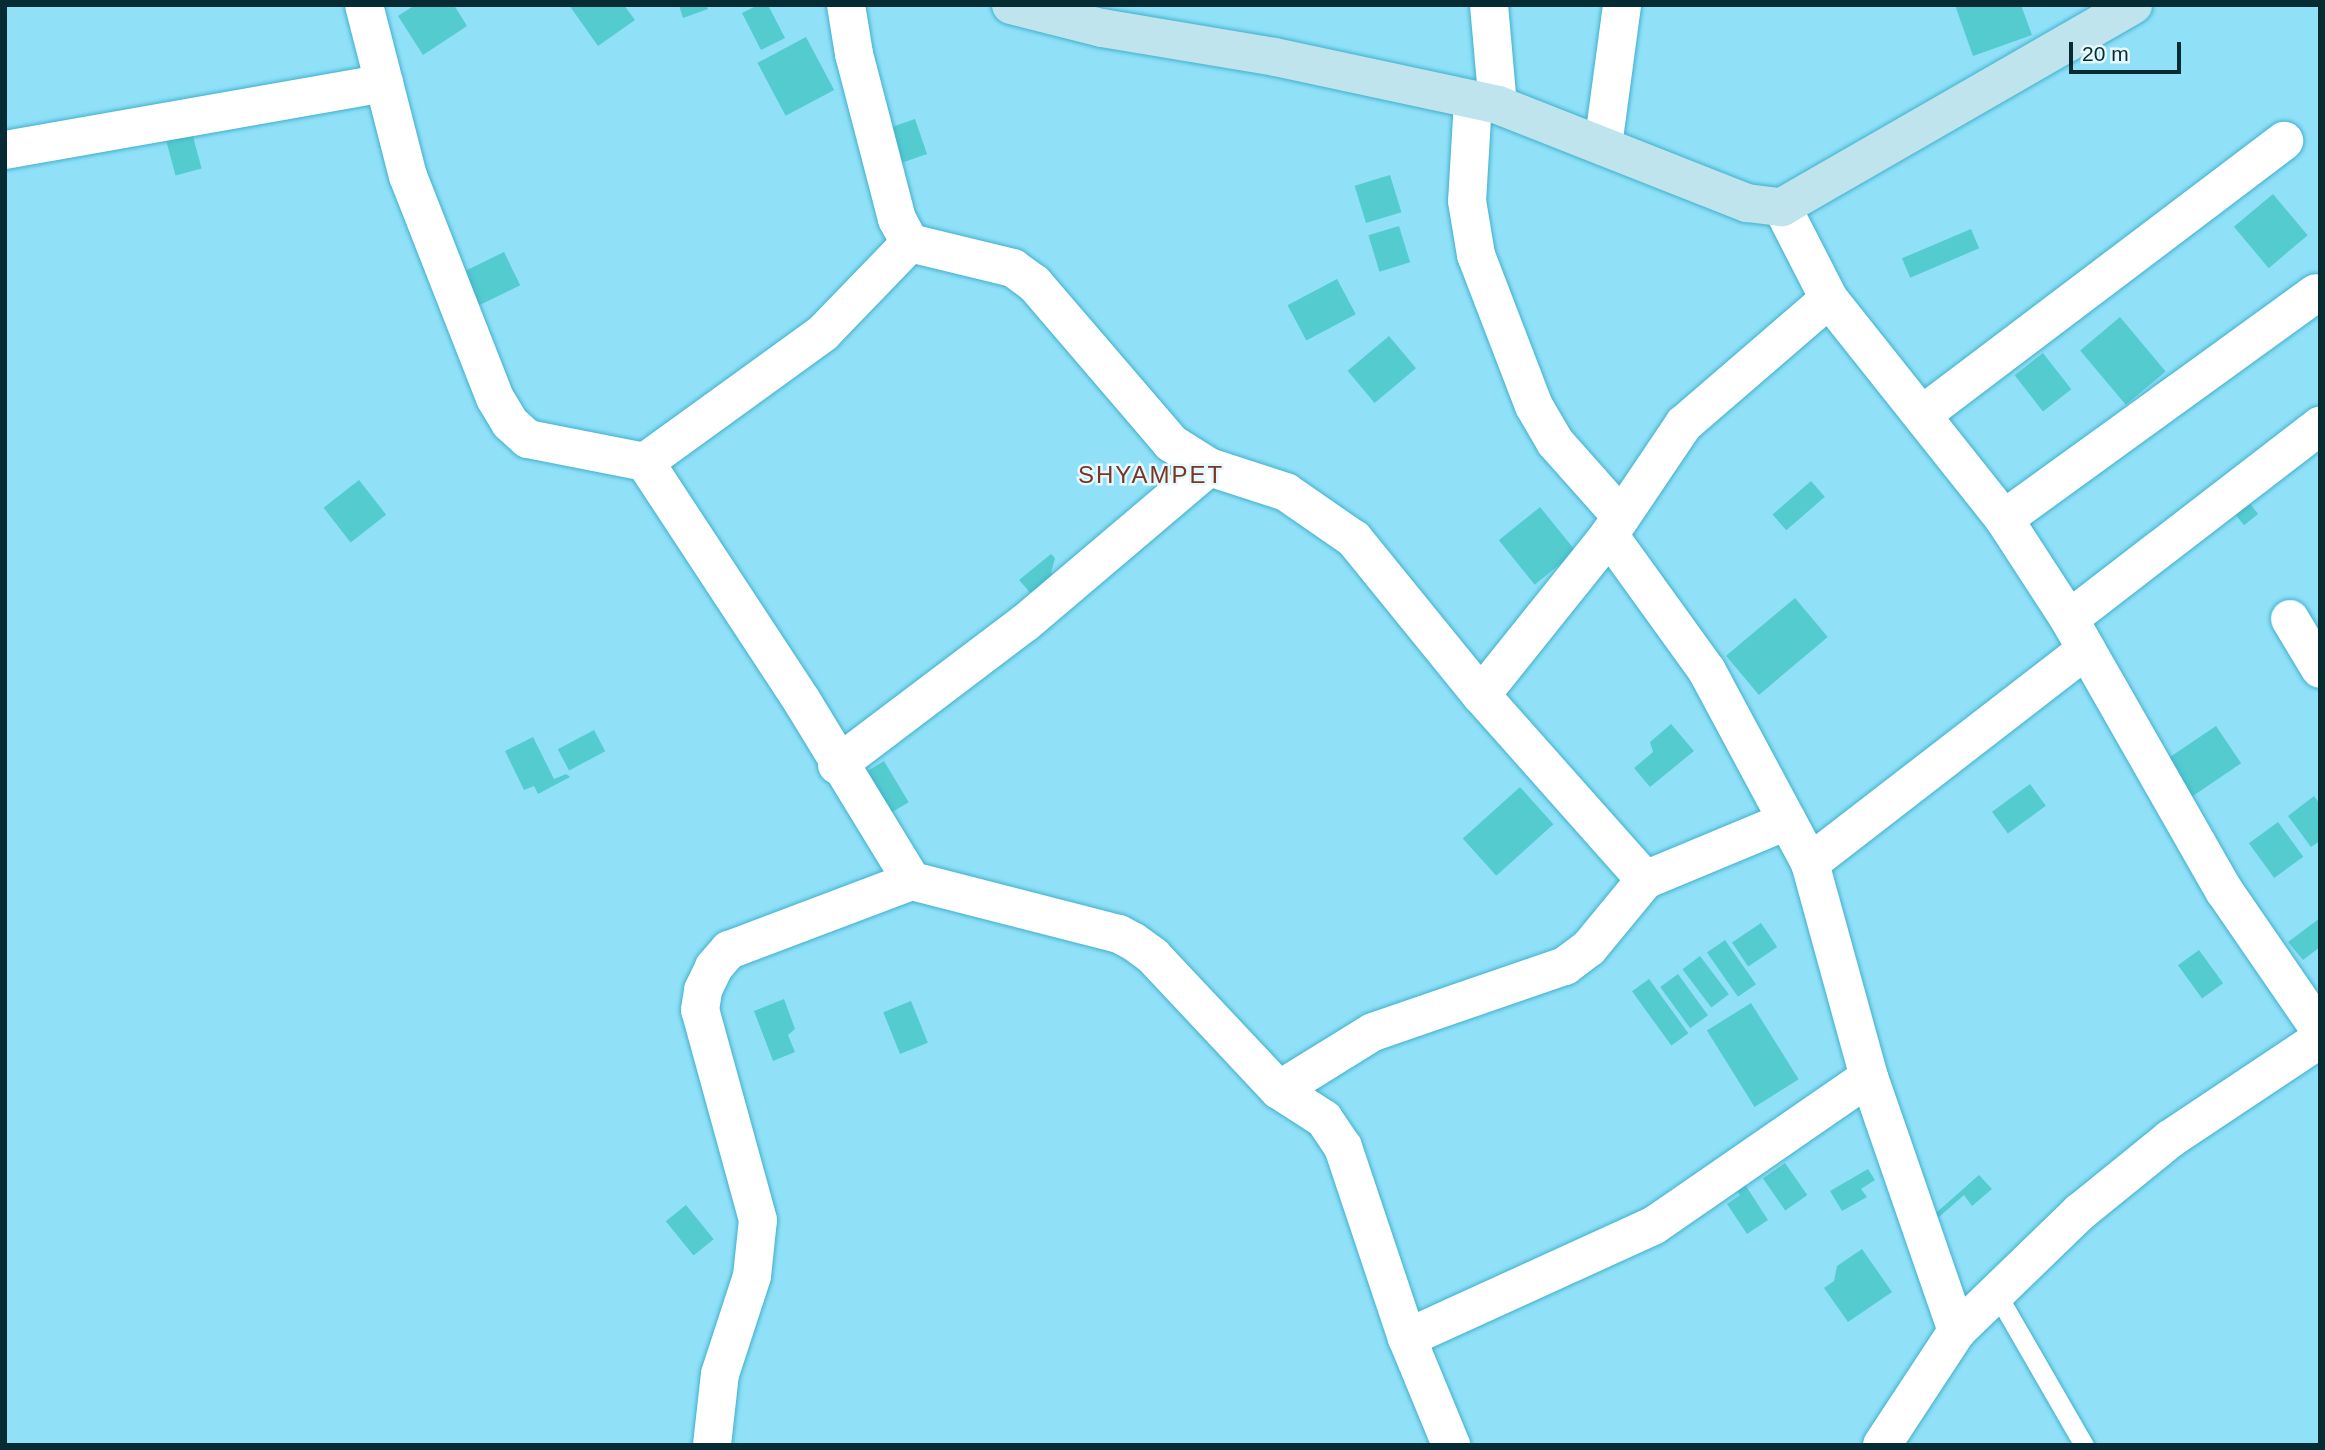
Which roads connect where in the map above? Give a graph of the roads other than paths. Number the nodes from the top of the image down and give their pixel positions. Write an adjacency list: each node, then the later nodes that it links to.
1 (364, 5): 8 (street)
2 (846, 5): 14 (street)
3 (1011, 5): 7 (street)
4 (1489, 5): 9 (street)
5 (1622, 5): 11 (street)
6 (2133, 5): 13 (street)
7 (1102, 16): 9 (street)
8 (384, 83): 12 (street); 19 (street)
9 (1486, 103): 11 (street); 22 (street)
10 (2284, 141): 17 (street)
11 (1603, 146): 13 (street)
12 (5, 150)
13 (1782, 207): 16 (street)
14 (910, 243): 19 (street); 20 (street)
15 (2316, 293): 21 (street)
16 (1829, 299): 17 (street); 22 (street)
17 (1923, 414): 21 (street)
18 (2320, 426): 24 (street)
19 (645, 462): 27 (street)
20 (1209, 467): 26 (street); 27 (street)
21 (2004, 519): 24 (street)
22 (1614, 524): 26 (street); 28 (street)
23 (2290, 619): 25 (street)
24 (2078, 635): 29 (street); 32 (street)
25 (2320, 669)
26 (1480, 695): 30 (street)
27 (837, 765): 31 (street)
28 (1787, 821): 29 (street); 30 (street)
29 (1810, 863): 34 (street)
30 (1645, 880): 35 (street)
31 (912, 881): 35 (street); 39 (street)
32 (2320, 1030)
33 (2320, 1039): 36 (street)
34 (1869, 1077): 37 (street); 38 (street)
35 (1279, 1090): 38 (street)
36 (1995, 1291): 37 (street); 42 (lane)
37 (1957, 1331): 41 (street)
38 (1407, 1338): 40 (street)
39 (712, 1445)
40 (1451, 1445)
41 (1882, 1445)
42 (2084, 1445)

